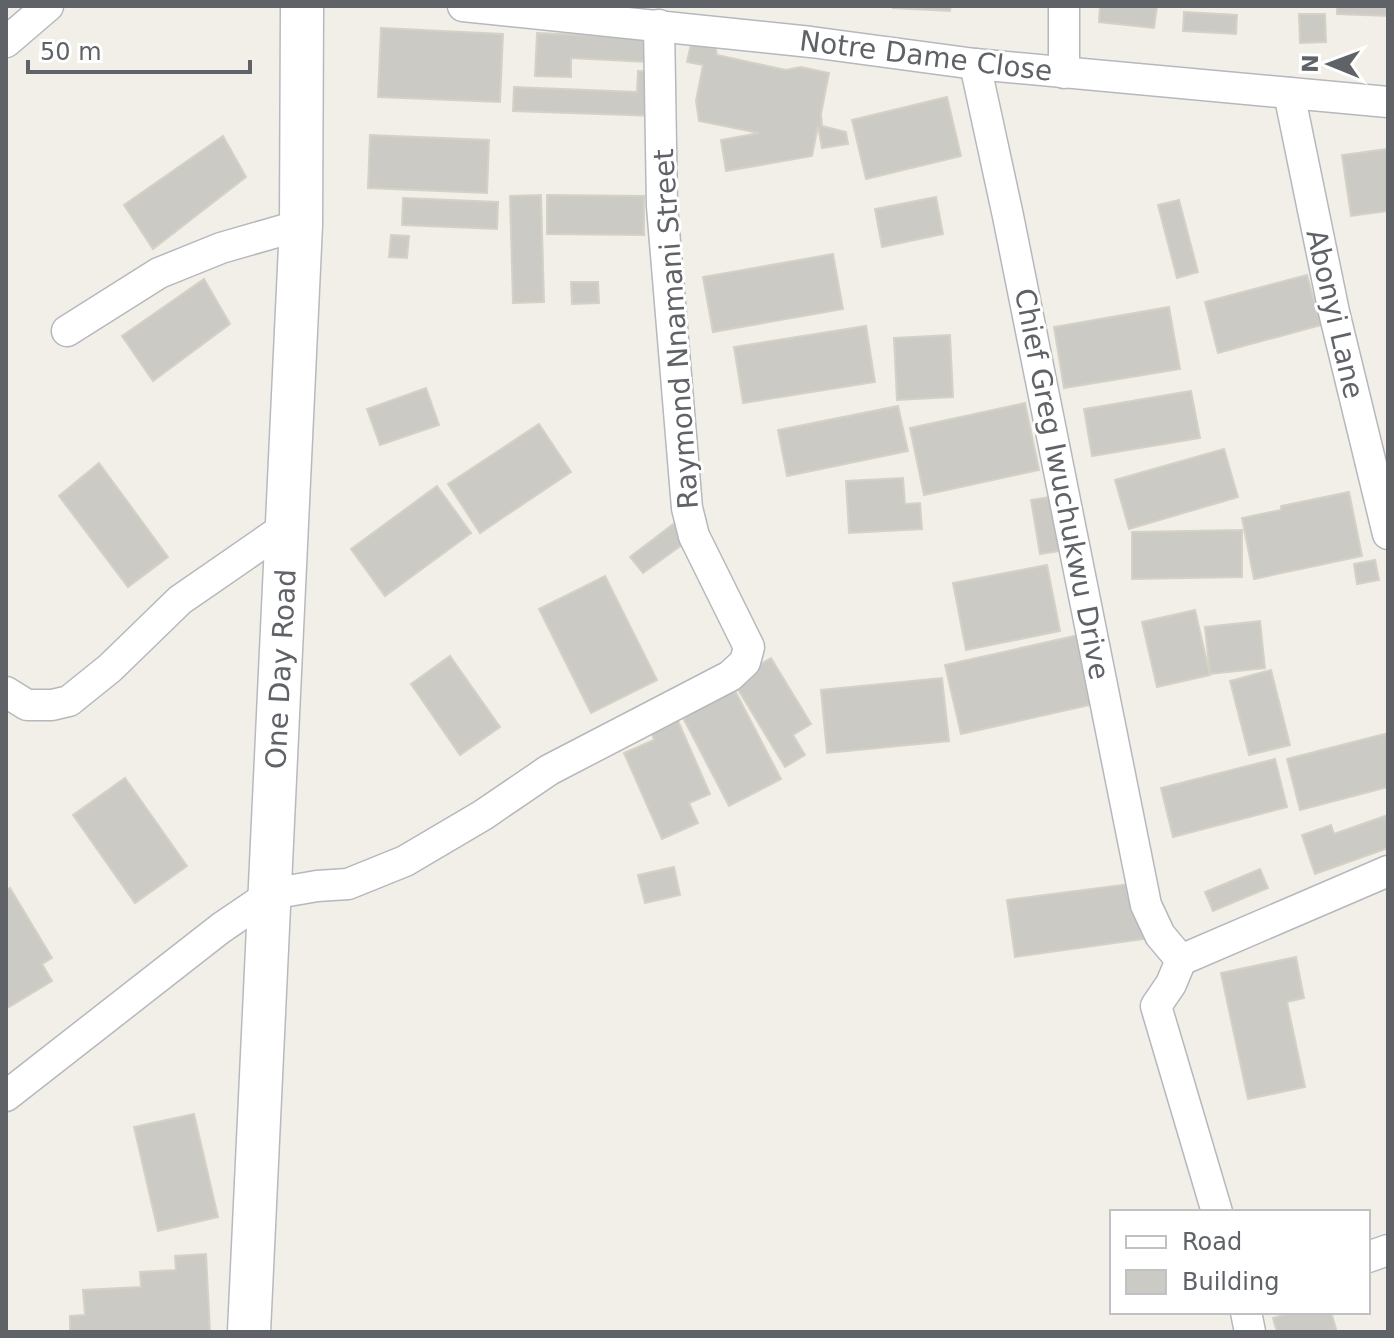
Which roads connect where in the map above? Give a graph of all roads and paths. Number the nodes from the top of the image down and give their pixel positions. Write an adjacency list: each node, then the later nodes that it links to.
1 (48, 6): 6 (street)
2 (302, 6): 11 (main road, One Day Road)
3 (463, 6): 5 (street, Notre Dame Close)
4 (1064, 6): 8 (street)
5 (659, 25): 7 (street, Notre Dame Close); 17 (street, Raymond Nnamani Street)
6 (8, 36)
7 (975, 64): 8 (street, Notre Dame Close); 18 (street, Chief Greg Iwuchukwu Drive)
8 (1064, 73): 9 (street, Notre Dame Close)
9 (1289, 93): 10 (street, Notre Dame Close); 14 (street, Abonyi Lane)
10 (1388, 102)
11 (301, 225): 12 (street); 13 (main road, One Day Road)
12 (67, 331)
13 (287, 526): 15 (street); 17 (main road, One Day Road)
14 (1388, 534)
15 (6, 692)
16 (1388, 871): 18 (street)
17 (271, 894): 19 (street); 21 (main road, One Day Road)
18 (1181, 960): 20 (street)
19 (6, 1096)
20 (1216, 1210)
21 (249, 1332)

